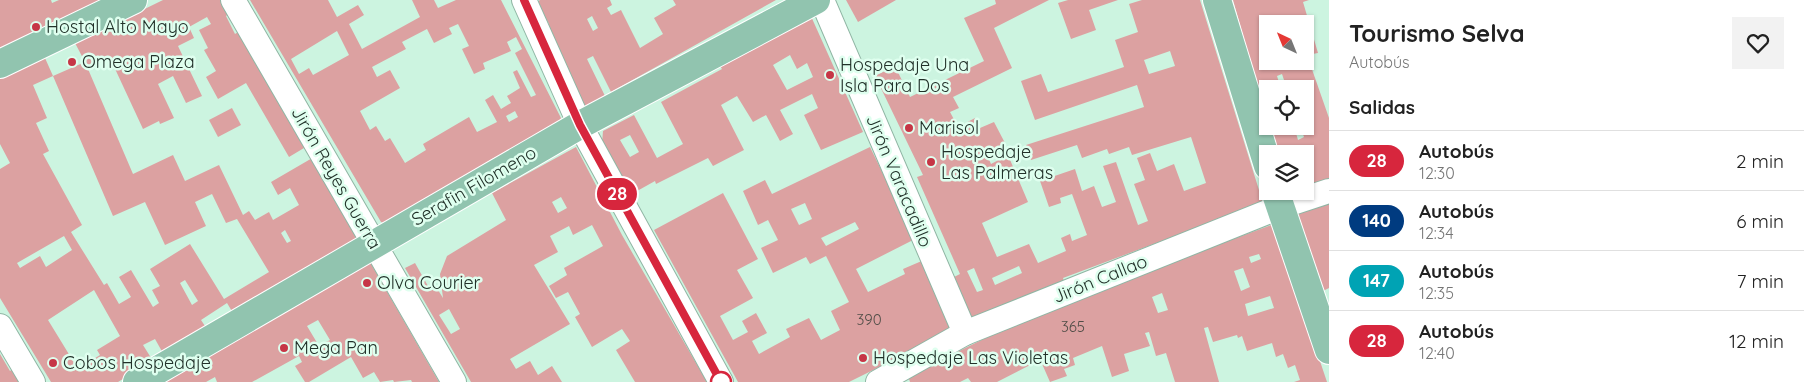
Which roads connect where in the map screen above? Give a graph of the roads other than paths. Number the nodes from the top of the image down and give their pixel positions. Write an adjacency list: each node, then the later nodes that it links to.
1 (133, 0): 7 (main road)
2 (233, 0): 14 (street, Jirón Reyes Guerra)
3 (524, 0): 8 (street)
4 (816, 0): 8 (main road, Serafin Filomeno)
5 (822, 0): 16 (street, Jirón Varacadillo)
6 (1217, 0): 9 (main road)
7 (0, 64)
8 (580, 125): 14 (main road, Serafin Filomeno); 21 (street)
9 (1262, 145)
10 (1329, 191): 11 (street, Jirón Callao)
11 (1314, 193)
12 (1276, 200): 16 (street, Jirón Callao)
13 (1278, 200): 17 (main road)
14 (373, 244): 19 (main road, Serafin Filomeno); 20 (street, Jirón Reyes Guerra)
15 (0, 326): 18 (street)
16 (965, 334): 22 (street, Jirón Callao)
17 (1329, 350)
18 (33, 382)
19 (137, 382)
20 (454, 382)
21 (721, 382)
22 (878, 382)

